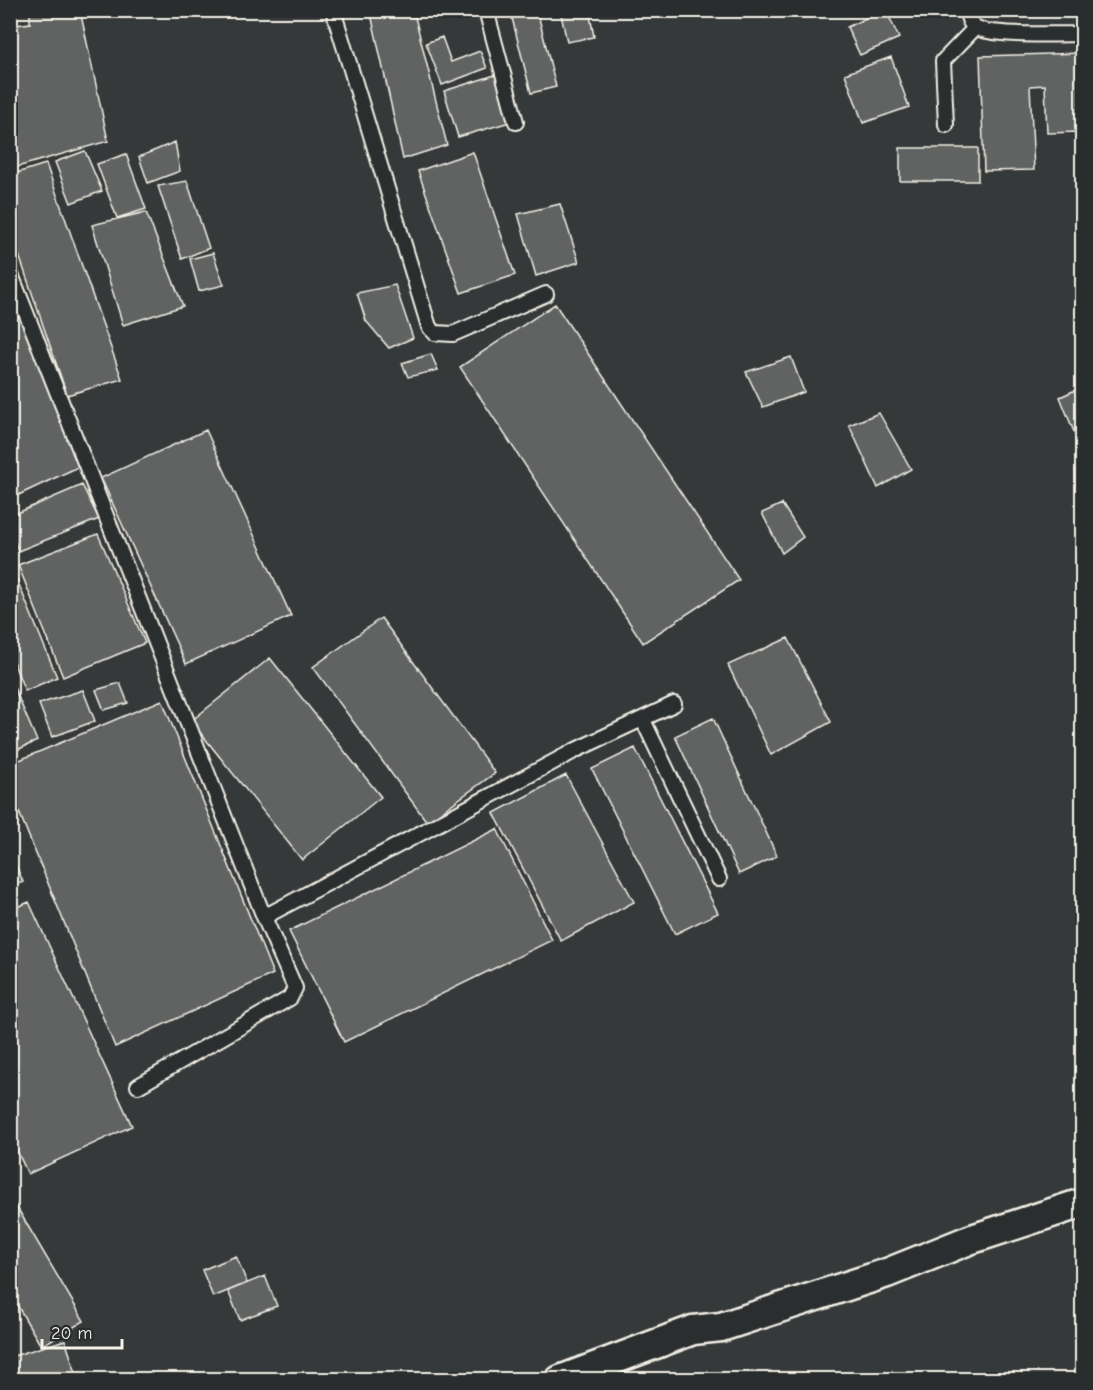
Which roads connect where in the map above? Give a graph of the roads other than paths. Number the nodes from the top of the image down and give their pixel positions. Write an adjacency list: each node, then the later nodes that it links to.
1 (333, 10): 9 (lane)
2 (486, 10): 6 (lane)
3 (967, 10): 4 (lane)
4 (975, 28): 5 (lane); 7 (lane)
5 (1083, 34)
6 (516, 122)
7 (946, 125)
8 (10, 272): 13 (lane)
9 (546, 294)
10 (674, 704): 11 (lane)
11 (643, 720): 12 (lane); 13 (lane)
12 (719, 879)
13 (264, 917): 14 (lane)
14 (138, 1086)
15 (1083, 1203): 16 (street)
16 (560, 1380)

